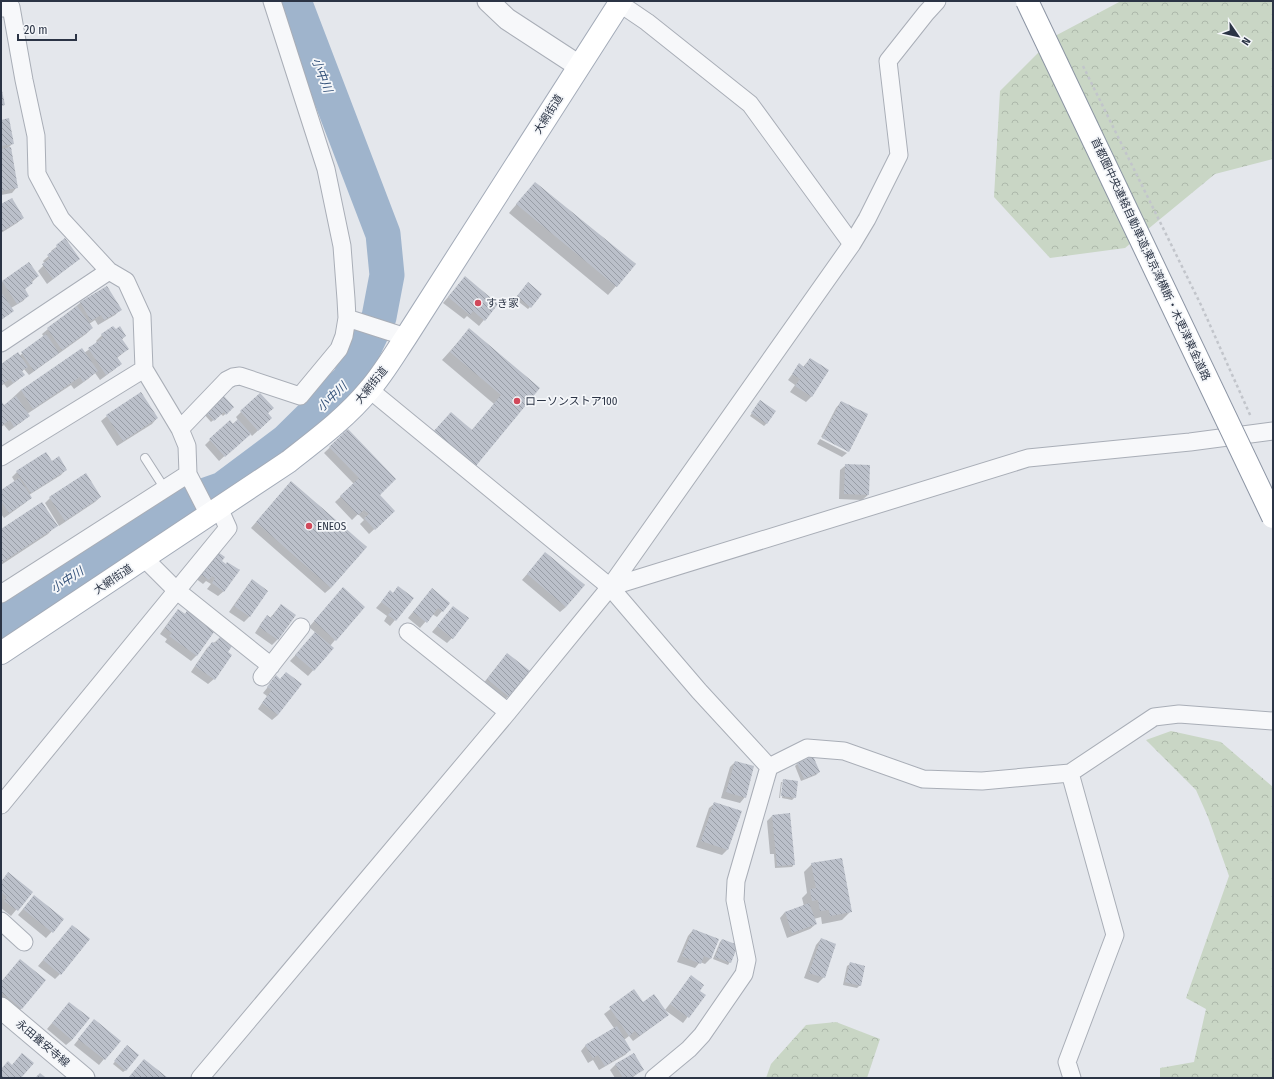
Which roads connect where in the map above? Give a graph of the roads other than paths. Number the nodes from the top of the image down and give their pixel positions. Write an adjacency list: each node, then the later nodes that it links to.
1 (272, 1): 10 (street)
2 (488, 1): 7 (street)
3 (937, 1): 8 (street)
4 (1027, 1): 22 (main road, 首都圏中央連絡自動車道;東京湾横断・木更津東金道路, bridge)
5 (620, 2): 7 (main road, 大網街道); 8 (street)
6 (1, 8): 9 (street)
7 (579, 66): 11 (main road, 大網街道)
8 (852, 244): 24 (street)
9 (109, 271): 12 (street); 13 (street)
10 (347, 318): 11 (street); 15 (street)
11 (406, 337): 14 (main road, 大網街道)
12 (1, 343)
13 (144, 369): 15 (street); 17 (street)
14 (370, 390): 21 (main road, 大網街道); 24 (street)
15 (180, 429): 19 (street)
16 (1266, 432): 24 (street)
17 (1, 457)
18 (145, 458): 20 (lane)
19 (188, 474): 20 (street); 21 (street)
20 (165, 489): 26 (street)
21 (214, 512): 23 (main road, 大網街道); 25 (street)
22 (1273, 517)
23 (144, 558): 25 (street); 29 (main road, 大網街道)
24 (610, 587): 30 (street); 32 (street)
25 (176, 590): 27 (street); 34 (street)
26 (1, 594)
27 (301, 627)
28 (408, 632): 30 (street)
29 (1, 653)
30 (508, 712): 39 (street)
31 (1273, 721): 33 (street)
32 (769, 768): 33 (street); 40 (street)
33 (1070, 773): 41 (street)
34 (1, 805)
35 (1, 921): 36 (street)
36 (24, 942)
37 (1, 1008): 38 (street, 永田養安寺線)
38 (84, 1078)
39 (200, 1078)
40 (654, 1078)
41 (1072, 1078)

